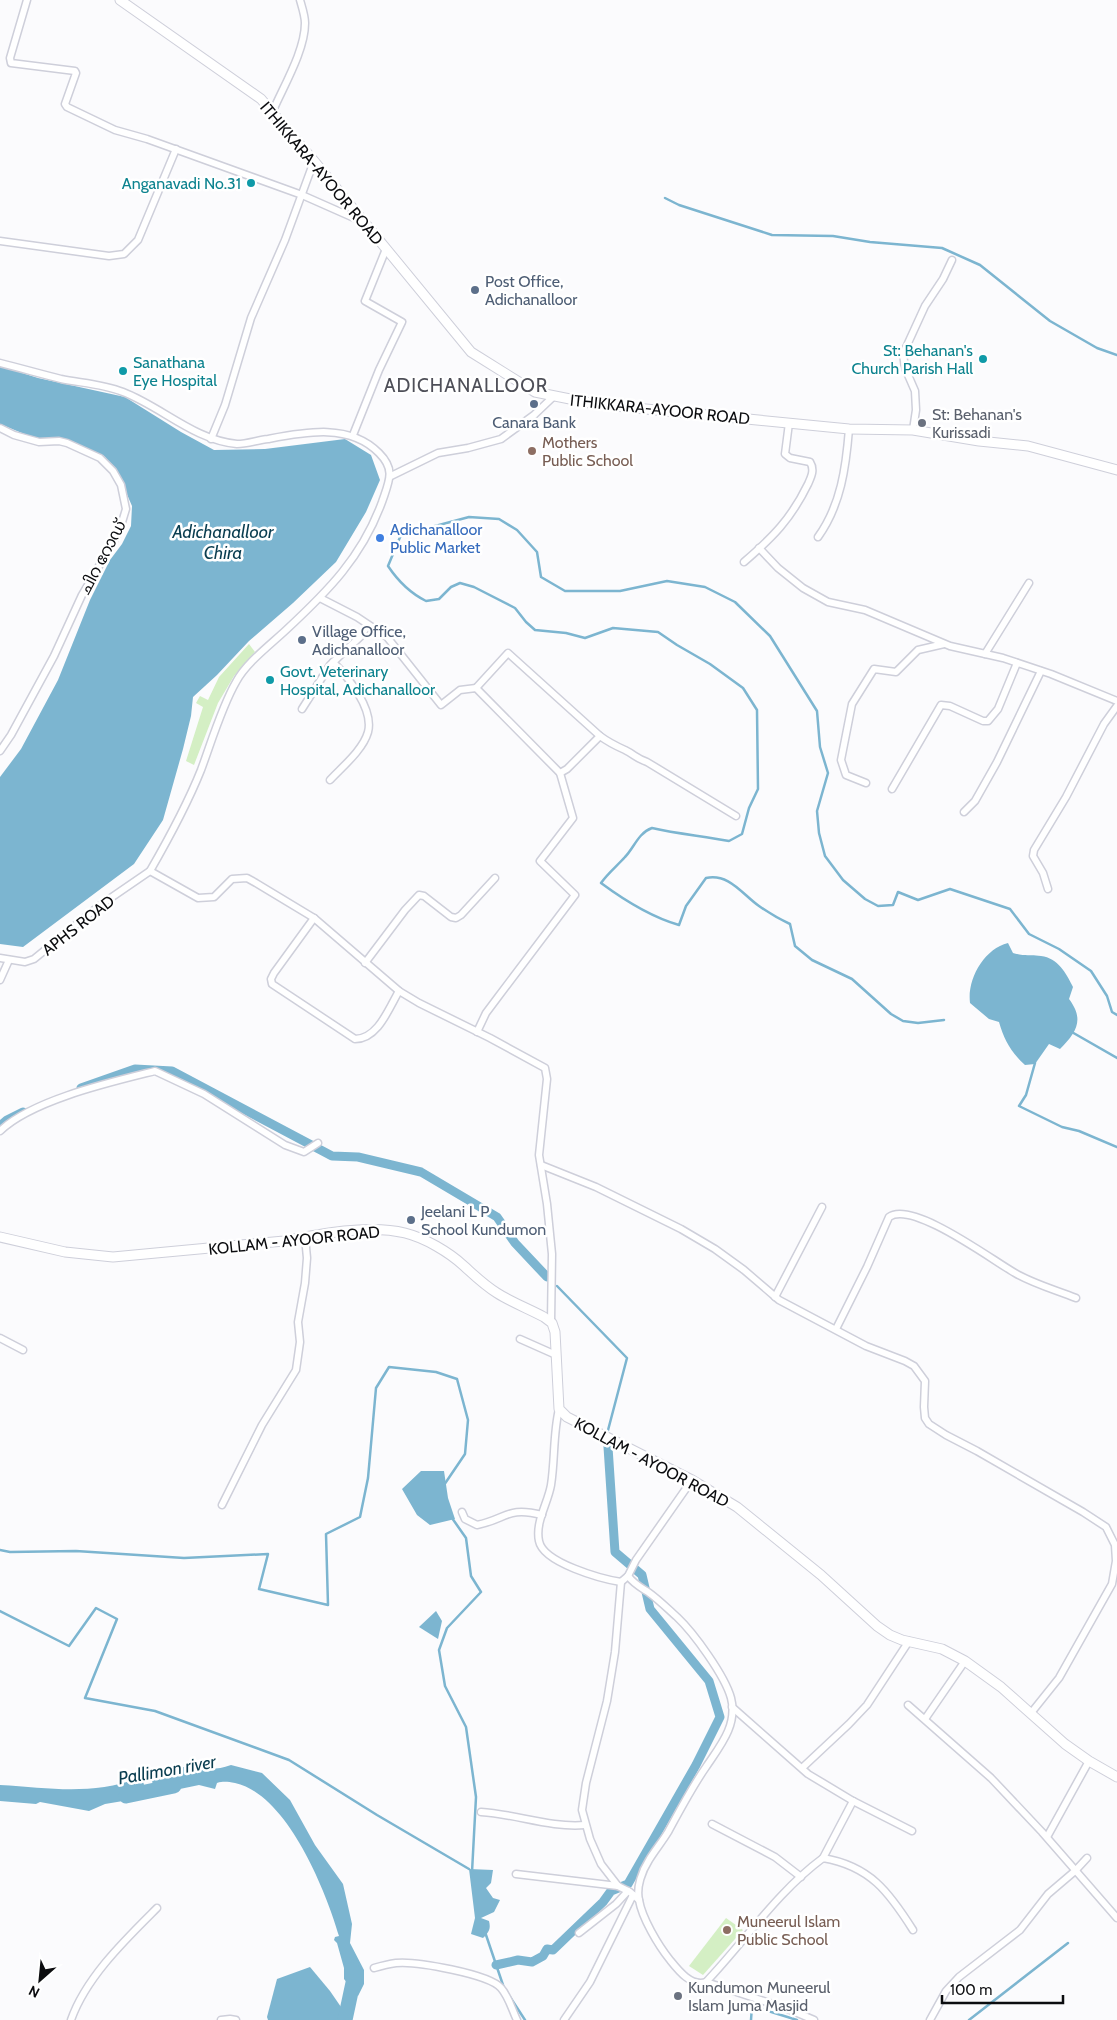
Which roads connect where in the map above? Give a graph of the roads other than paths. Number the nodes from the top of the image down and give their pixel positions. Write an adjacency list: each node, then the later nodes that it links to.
1 (27, 0): 5 (street)
2 (120, 0): 4 (main road, ITHIKKARA-AYOOR ROAD)
3 (300, 0): 4 (street)
4 (272, 113): 6 (main road, ITHIKKARA-AYOOR ROAD)
5 (176, 149): 7 (street); 9 (street)
6 (314, 161): 7 (street); 8 (main road, ITHIKKARA-AYOOR ROAD)
7 (302, 195): 8 (street); 19 (street)
8 (365, 222): 10 (main road, ITHIKKARA-AYOOR ROAD)
9 (0, 241)
10 (386, 249): 13 (main road, ITHIKKARA-AYOOR ROAD); 18 (street)
11 (952, 260): 17 (street)
12 (0, 363): 19 (street)
13 (554, 396): 14 (main road, ITHIKKARA-AYOOR ROAD); 21 (street)
14 (789, 423): 16 (main road, ITHIKKARA-AYOOR ROAD); 23 (street)
15 (0, 428): 38 (street, ചിറ റോഡ്)
16 (849, 429): 17 (main road, ITHIKKARA-AYOOR ROAD); 22 (street)
17 (913, 430): 20 (main road, ITHIKKARA-AYOOR ROAD)
18 (353, 435): 19 (street); 21 (street)
19 (212, 440)
20 (1117, 470)
21 (391, 476): 26 (street)
22 (818, 537)
23 (759, 548): 24 (street); 28 (street)
24 (744, 562)
25 (1030, 583): 29 (street)
26 (320, 598): 27 (street); 45 (street)
27 (368, 625): 30 (street); 33 (street)
28 (944, 644): 29 (street); 41 (street)
29 (985, 654): 31 (street)
30 (333, 662): 36 (street); 40 (street)
31 (1017, 663): 32 (street); 42 (street)
32 (1041, 671): 34 (street); 43 (street)
33 (476, 688): 37 (street); 39 (street)
34 (1117, 701)
35 (1117, 706): 47 (street)
36 (302, 709)
37 (600, 736): 39 (street); 44 (street)
38 (0, 751)
39 (560, 774): 54 (street)
40 (330, 780)
41 (866, 783)
42 (892, 790)
43 (964, 812)
44 (736, 816)
45 (150, 871): 48 (street); 50 (street, APHS ROAD)
46 (495, 878): 51 (street)
47 (1048, 889)
48 (314, 918): 51 (street); 53 (street)
49 (0, 958): 50 (street, APHS ROAD)
50 (9, 960): 52 (street)
51 (365, 962): 53 (street)
52 (0, 980)
53 (399, 991): 54 (street)
54 (477, 1032): 57 (street)
55 (0, 1131): 56 (street)
56 (318, 1143)
57 (541, 1165): 61 (street); 63 (street)
58 (822, 1207): 61 (street)
59 (0, 1237): 60 (main road, KOLLAM - AYOOR ROAD)
60 (305, 1237): 63 (main road, KOLLAM - AYOOR ROAD); 71 (street)
61 (775, 1297): 64 (street)
62 (1076, 1298): 64 (street)
63 (551, 1322): 68 (main road, KOLLAM - AYOOR ROAD)
64 (836, 1329): 74 (street)
65 (0, 1338): 67 (street)
66 (520, 1339): 68 (street)
67 (23, 1350)
68 (556, 1355): 69 (main road, KOLLAM - AYOOR ROAD)
69 (558, 1409): 70 (main road, KOLLAM - AYOOR ROAD); 73 (street)
70 (692, 1480): 75 (street); 77 (main road, KOLLAM - AYOOR ROAD)
71 (222, 1505)
72 (462, 1512): 73 (street)
73 (542, 1515): 76 (street)
74 (1116, 1566): 81 (street)
75 (628, 1576): 76 (street); 80 (street)
76 (621, 1582): 89 (street)
77 (909, 1641): 78 (main road, KOLLAM - AYOOR ROAD); 84 (street)
78 (965, 1661): 81 (main road, KOLLAM - AYOOR ROAD); 82 (street)
79 (908, 1705): 82 (street)
80 (732, 1707): 84 (street); 98 (street)
81 (1031, 1713): 83 (main road, KOLLAM - AYOOR ROAD)
82 (926, 1719): 91 (street)
83 (1089, 1761): 85 (main road, KOLLAM - AYOOR ROAD); 91 (street)
84 (802, 1768): 86 (street)
85 (1117, 1776)
86 (853, 1801): 90 (street); 92 (street)
87 (481, 1812): 89 (street)
88 (712, 1824): 96 (street)
89 (585, 1825): 97 (street)
90 (912, 1831)
91 (1047, 1837): 94 (street)
92 (823, 1858): 96 (street); 101 (street)
93 (1088, 1858): 94 (street)
94 (1075, 1871): 100 (street); 111 (street)
95 (516, 1874): 97 (street)
96 (801, 1877): 104 (street)
97 (624, 1889): 98 (street); 102 (street); 109 (street)
98 (639, 1900): 104 (street)
99 (157, 1908): 105 (street)
100 (1117, 1918)
101 (913, 1930)
102 (579, 1933)
103 (374, 1968): 108 (street)
104 (706, 1982): 110 (street)
105 (71, 2020)
106 (221, 2020): 107 (street)
107 (236, 2020)
108 (517, 2020)
109 (564, 2020)
110 (814, 2020)
111 (930, 2020)

